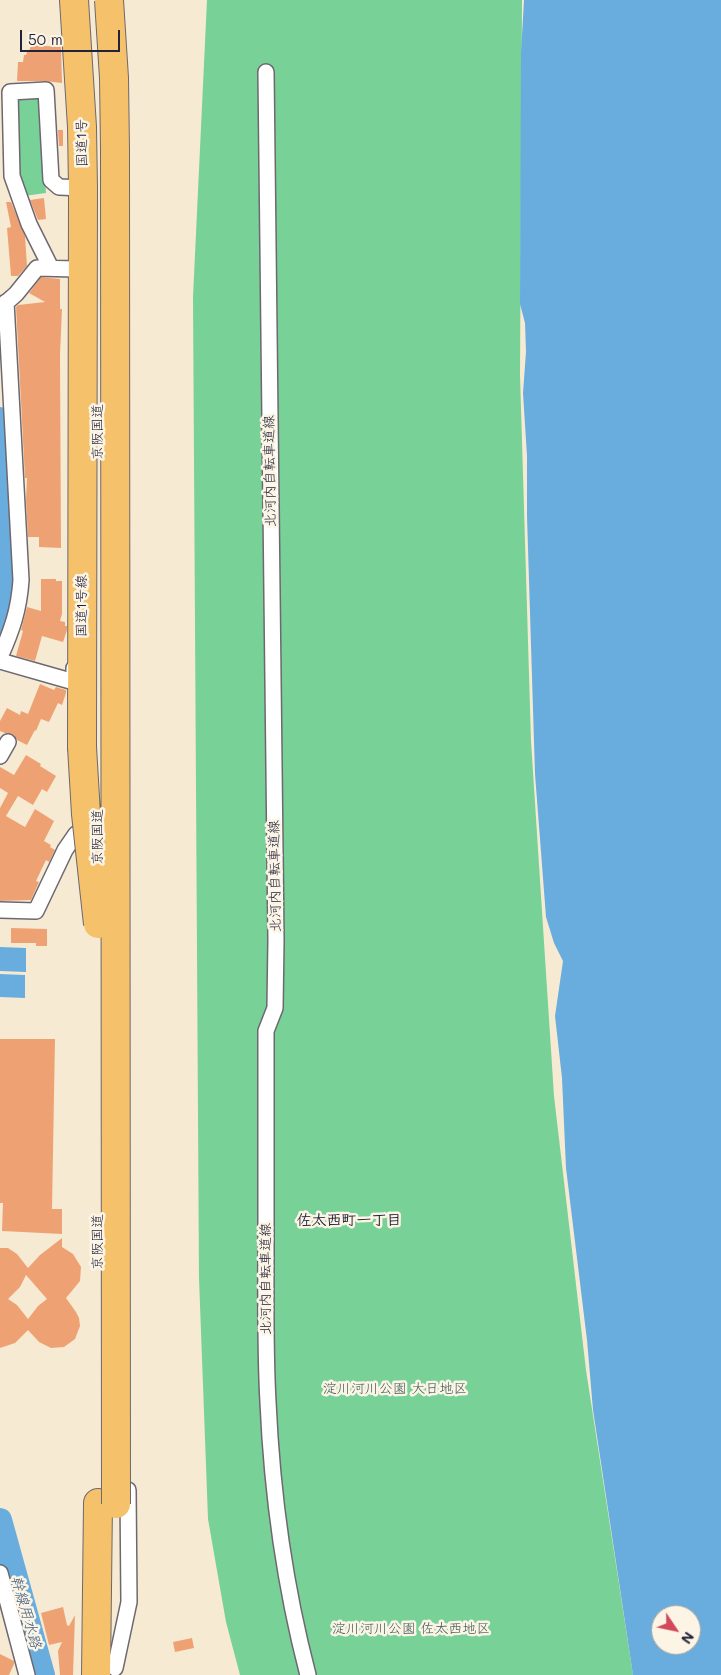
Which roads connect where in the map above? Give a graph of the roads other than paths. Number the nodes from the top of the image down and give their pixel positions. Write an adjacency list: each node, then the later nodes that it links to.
1 (74, 0): 4 (highway, 国道1号)
2 (105, 2): 15 (highway, 京阪国道, bridge); 16 (highway, 京阪国道, bridge)
3 (266, 72): 20 (street, 北河内自転車道線)
4 (83, 199): 5 (street); 6 (highway, 国道1号)
5 (51, 268): 6 (street); 7 (street)
6 (79, 278): 10 (street); 15 (highway, 国道1号線, bridge)
7 (3, 305): 8 (street)
8 (0, 657)
9 (0, 661): 10 (street)
10 (74, 682): 13 (street)
11 (8, 742): 12 (street)
12 (0, 756)
13 (76, 834): 14 (street); 18 (street)
14 (0, 910)
15 (98, 924): 16 (highway, 京阪国道)
16 (107, 1504): 18 (highway, 京阪国道)
17 (0, 1573): 19 (street)
18 (109, 1673)
19 (27, 1675)
20 (308, 1675)

